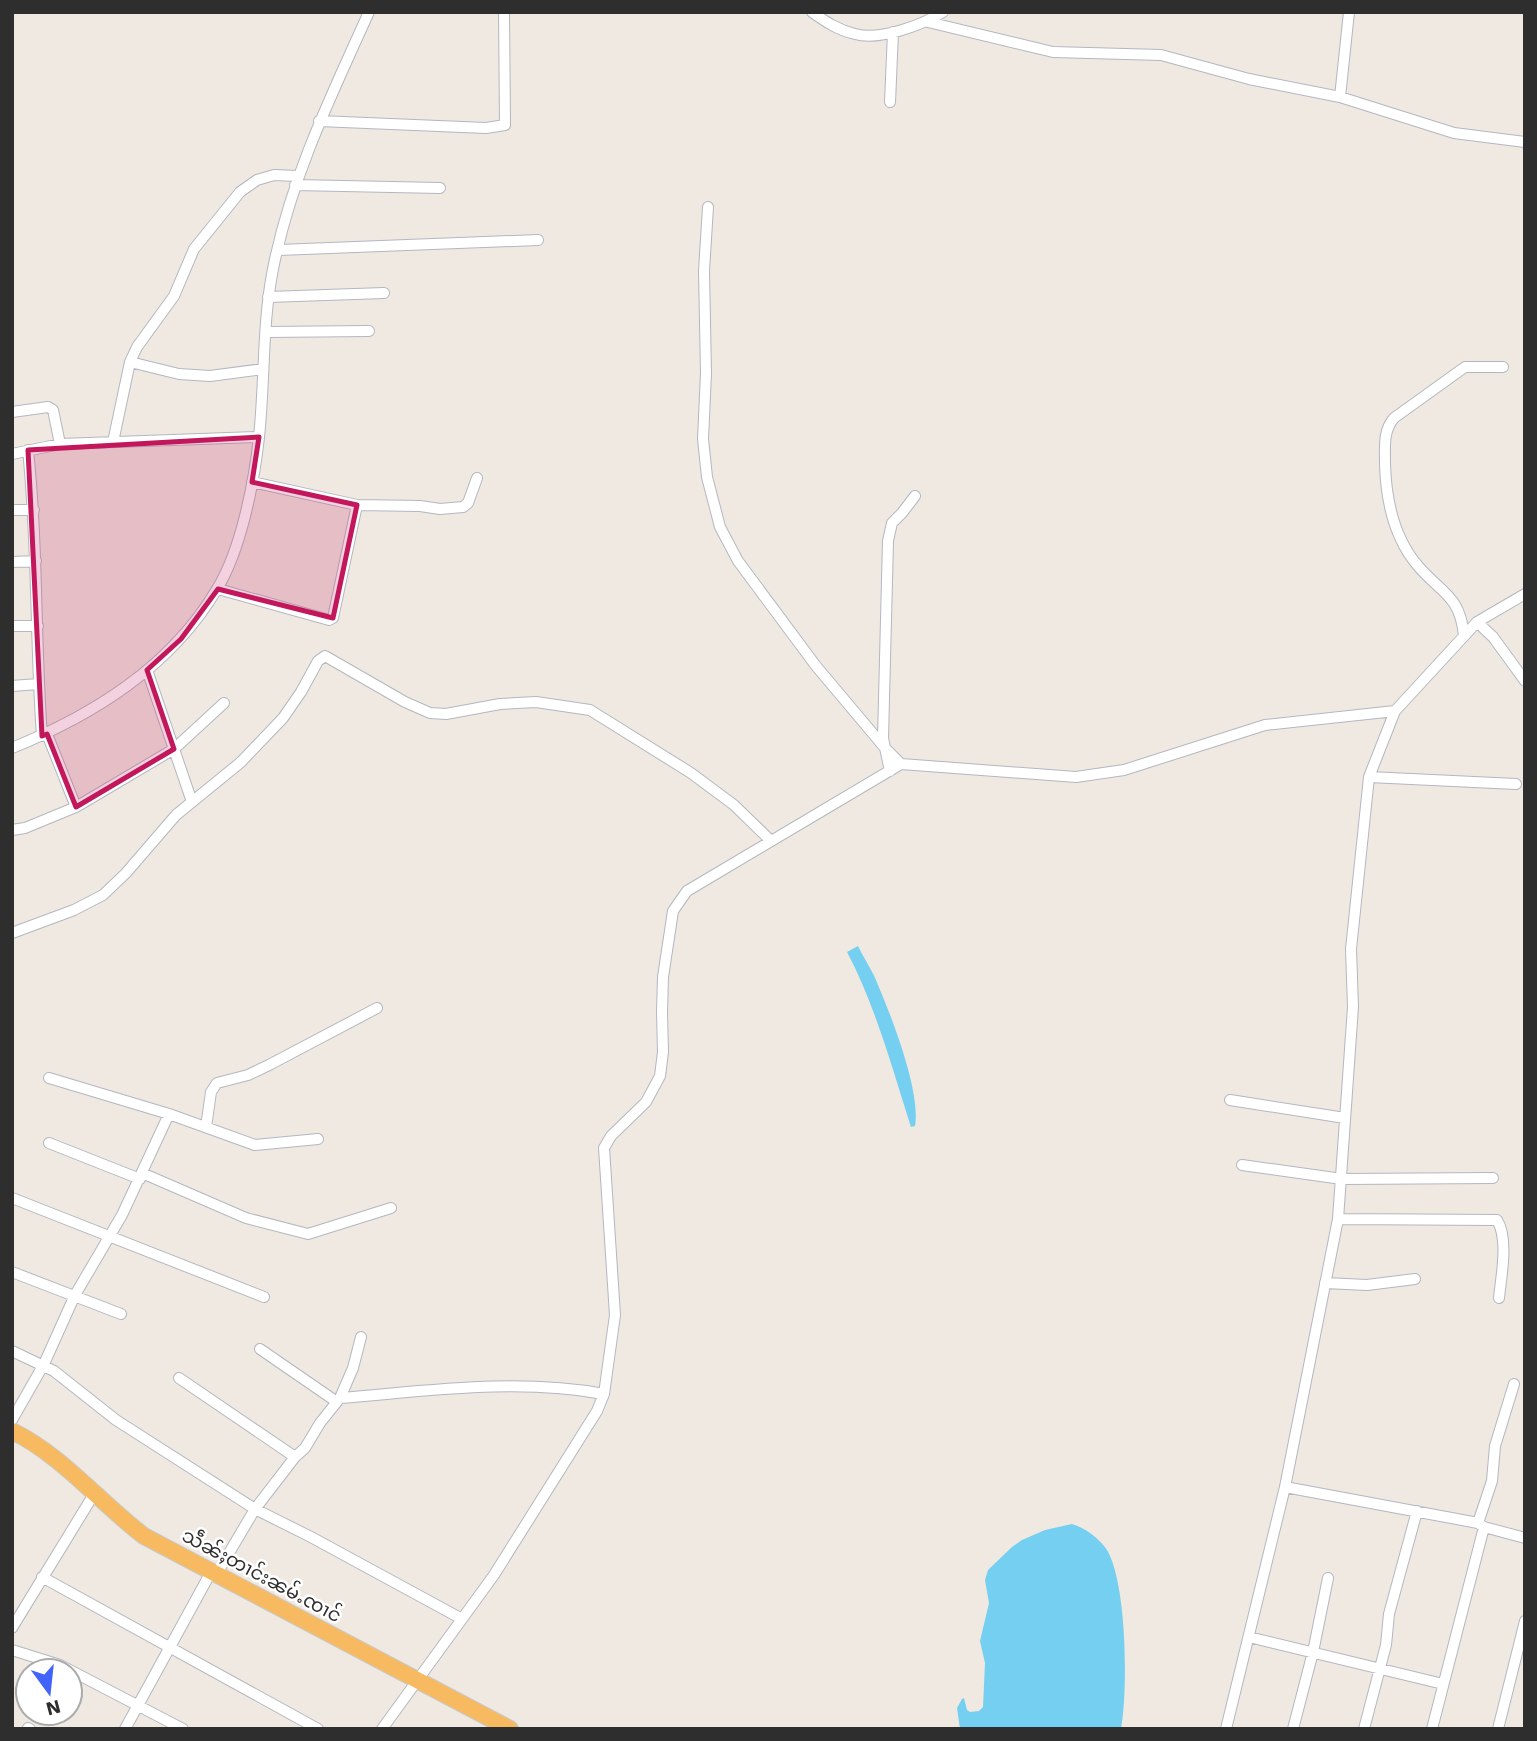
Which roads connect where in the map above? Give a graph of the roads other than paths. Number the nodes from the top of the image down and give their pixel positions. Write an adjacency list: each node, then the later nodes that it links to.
1 (369, 12): 10 (street)
2 (504, 12): 10 (street)
3 (811, 12): 7 (street)
4 (943, 12): 6 (street)
5 (1349, 12): 8 (street)
6 (928, 22): 7 (street); 8 (street)
7 (893, 32): 9 (street)
8 (1340, 97): 11 (street)
9 (890, 102)
10 (319, 121): 12 (street)
11 (1525, 142)
12 (296, 181): 13 (street); 16 (street); 21 (street)
13 (440, 188)
14 (708, 207): 52 (street)
15 (538, 240): 16 (street)
16 (278, 250): 18 (street)
17 (384, 293): 18 (street)
18 (268, 297): 20 (street)
19 (369, 331): 20 (street)
20 (266, 332): 23 (street)
21 (130, 362): 23 (street); 26 (street)
22 (1503, 367): 43 (street)
23 (263, 369): 25 (street)
24 (12, 412): 27 (street)
25 (259, 437): 26 (street); 31 (street)
26 (113, 442): 27 (street)
27 (60, 444): 28 (street)
28 (28, 450): 29 (street); 35 (street)
29 (12, 454)
30 (477, 478): 33 (street)
31 (252, 482): 33 (street); 38 (street)
32 (915, 496): 52 (street)
33 (357, 505): 38 (street)
34 (12, 510): 35 (street)
35 (34, 510): 36 (street)
36 (36, 561): 37 (street); 42 (street)
37 (12, 562)
38 (218, 589): 44 (street)
39 (1525, 594): 40 (street)
40 (1477, 622): 43 (street); 45 (street)
41 (12, 626): 42 (street)
42 (38, 626): 46 (street)
43 (1464, 636): 49 (street)
44 (147, 670): 50 (street); 53 (street)
45 (1525, 681)
46 (38, 684): 47 (street); 50 (street)
47 (12, 686)
48 (224, 703): 53 (street)
49 (1395, 712): 54 (street); 56 (street)
50 (44, 735): 51 (street); 59 (street)
51 (12, 748)
52 (885, 748): 54 (street); 55 (street)
53 (174, 749): 58 (street); 59 (street)
54 (901, 764): 55 (street)
55 (890, 771): 61 (street)
56 (1369, 777): 57 (street); 67 (street)
57 (1516, 784)
58 (192, 802): 61 (street); 62 (street)
59 (76, 807): 60 (street)
60 (12, 830)
61 (770, 840): 92 (street)
62 (12, 933)
63 (377, 1008): 68 (street)
64 (49, 1078): 66 (street)
65 (1230, 1100): 67 (street)
66 (169, 1114): 68 (street); 72 (street)
67 (1345, 1118): 74 (street)
68 (206, 1127): 69 (street)
69 (318, 1139)
70 (49, 1143): 72 (street)
71 (1242, 1165): 74 (street)
72 (141, 1176): 76 (street); 78 (street)
73 (1493, 1178): 74 (street)
74 (1342, 1180): 77 (street)
75 (12, 1198): 78 (street)
76 (391, 1208)
77 (1338, 1219): 81 (street); 84 (street)
78 (110, 1235): 82 (street); 83 (street)
79 (12, 1272): 82 (street)
80 (1415, 1279): 81 (street)
81 (1325, 1283): 97 (street)
82 (75, 1295): 85 (street); 89 (street)
83 (264, 1297)
84 (1499, 1298)
85 (121, 1314)
86 (360, 1337): 93 (street)
87 (260, 1349): 93 (street)
88 (12, 1352): 89 (street)
89 (44, 1364): 94 (street); 99 (street)
90 (179, 1378): 96 (street)
91 (1514, 1384): 101 (street)
92 (604, 1394): 93 (street); 106 (street)
93 (338, 1400): 96 (street)
94 (12, 1420)
95 (12, 1431): 98 (highway, သဵၼ်ႈတၢင်းၼမ်ႉၸၢင်)
96 (295, 1457): 99 (street)
97 (1285, 1487): 100 (street); 109 (street)
98 (94, 1494): 103 (highway, သဵၼ်ႈတၢင်းၼမ်ႉၸၢင်); 104 (street)
99 (255, 1509): 103 (street); 106 (street)
100 (1417, 1511): 101 (street); 113 (street)
101 (1481, 1525): 102 (street); 115 (street)
102 (1525, 1538)
103 (214, 1574): 110 (street); 114 (highway, သဵၼ်ႈတၢင်းၼမ်ႉၸၢင်)
104 (42, 1577): 108 (street); 110 (street)
105 (1328, 1578): 112 (street)
106 (462, 1619): 114 (street)
107 (1525, 1621): 126 (street)
108 (12, 1628)
109 (1249, 1636): 112 (street); 122 (street)
110 (171, 1647): 116 (street); 120 (street)
111 (12, 1650): 116 (street)
112 (1313, 1653): 113 (street); 123 (street)
113 (1379, 1670): 115 (street); 124 (street)
114 (417, 1680): 117 (highway, သဵၼ်ႈတၢင်းၼမ်ႉၸၢင်); 121 (street)
115 (1443, 1684): 125 (street)
116 (137, 1705): 118 (street); 119 (street)
117 (505, 1728)
118 (125, 1729)
119 (183, 1729)
120 (318, 1729)
121 (382, 1729)
122 (1226, 1729)
123 (1293, 1729)
124 (1364, 1729)
125 (1432, 1729)
126 (1498, 1729)

